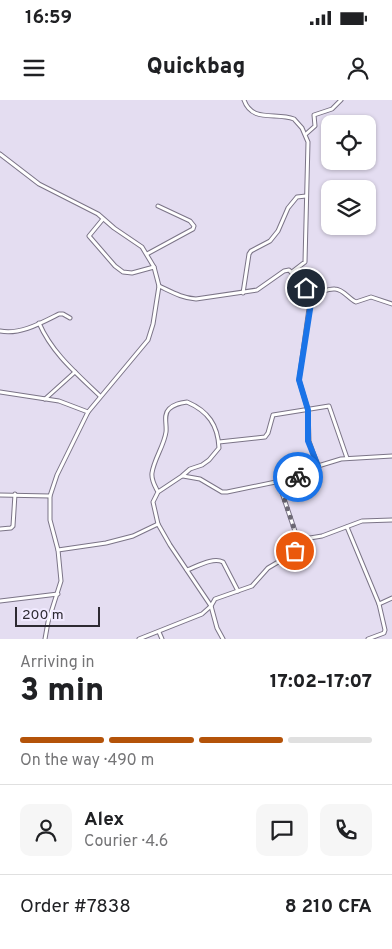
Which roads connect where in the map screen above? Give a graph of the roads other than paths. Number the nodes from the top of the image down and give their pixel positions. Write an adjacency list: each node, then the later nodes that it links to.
1 (244, 100): 3 (street)
2 (341, 100): 3 (street)
3 (306, 134): 5 (street)
4 (0, 154): 7 (street)
5 (307, 196): 10 (street); 12 (street)
6 (158, 206): 8 (street)
7 (103, 219): 8 (street); 9 (street)
8 (148, 254): 9 (street)
9 (154, 267): 11 (street)
10 (292, 272): 12 (street); 13 (street)
11 (159, 286): 12 (street); 20 (street)
12 (243, 293)
13 (311, 294): 14 (street); 22 (street)
14 (392, 304)
15 (70, 318): 16 (street)
16 (39, 323): 17 (street); 18 (street)
17 (0, 331)
18 (76, 372): 20 (street); 21 (street)
19 (0, 392): 21 (street)
20 (100, 396): 23 (street)
21 (45, 400): 23 (street)
22 (308, 410): 24 (street); 26 (street); 27 (street)
23 (88, 412): 33 (street)
24 (219, 442): 28 (street); 30 (street)
25 (392, 456): 26 (street)
26 (346, 458): 27 (street)
27 (318, 466): 29 (street)
28 (182, 476): 29 (street); 30 (street)
29 (278, 481): 38 (street)
30 (158, 492): 35 (street)
31 (15, 494): 32 (street); 33 (street); 37 (street)
32 (0, 495)
33 (50, 496): 39 (street)
34 (392, 520): 36 (street)
35 (158, 524): 39 (street); 40 (street)
36 (347, 527): 38 (street); 45 (street)
37 (0, 529)
38 (299, 543): 41 (street)
39 (58, 550): 42 (street)
40 (187, 570): 41 (street); 46 (street)
41 (238, 591): 46 (street)
42 (58, 594): 44 (street); 48 (street)
43 (392, 598): 45 (street)
44 (0, 601)
45 (379, 604): 52 (street)
46 (211, 606): 47 (street); 51 (street)
47 (159, 632): 49 (street); 50 (street)
48 (44, 639)
49 (139, 639)
50 (162, 639)
51 (223, 639)
52 (368, 639)

